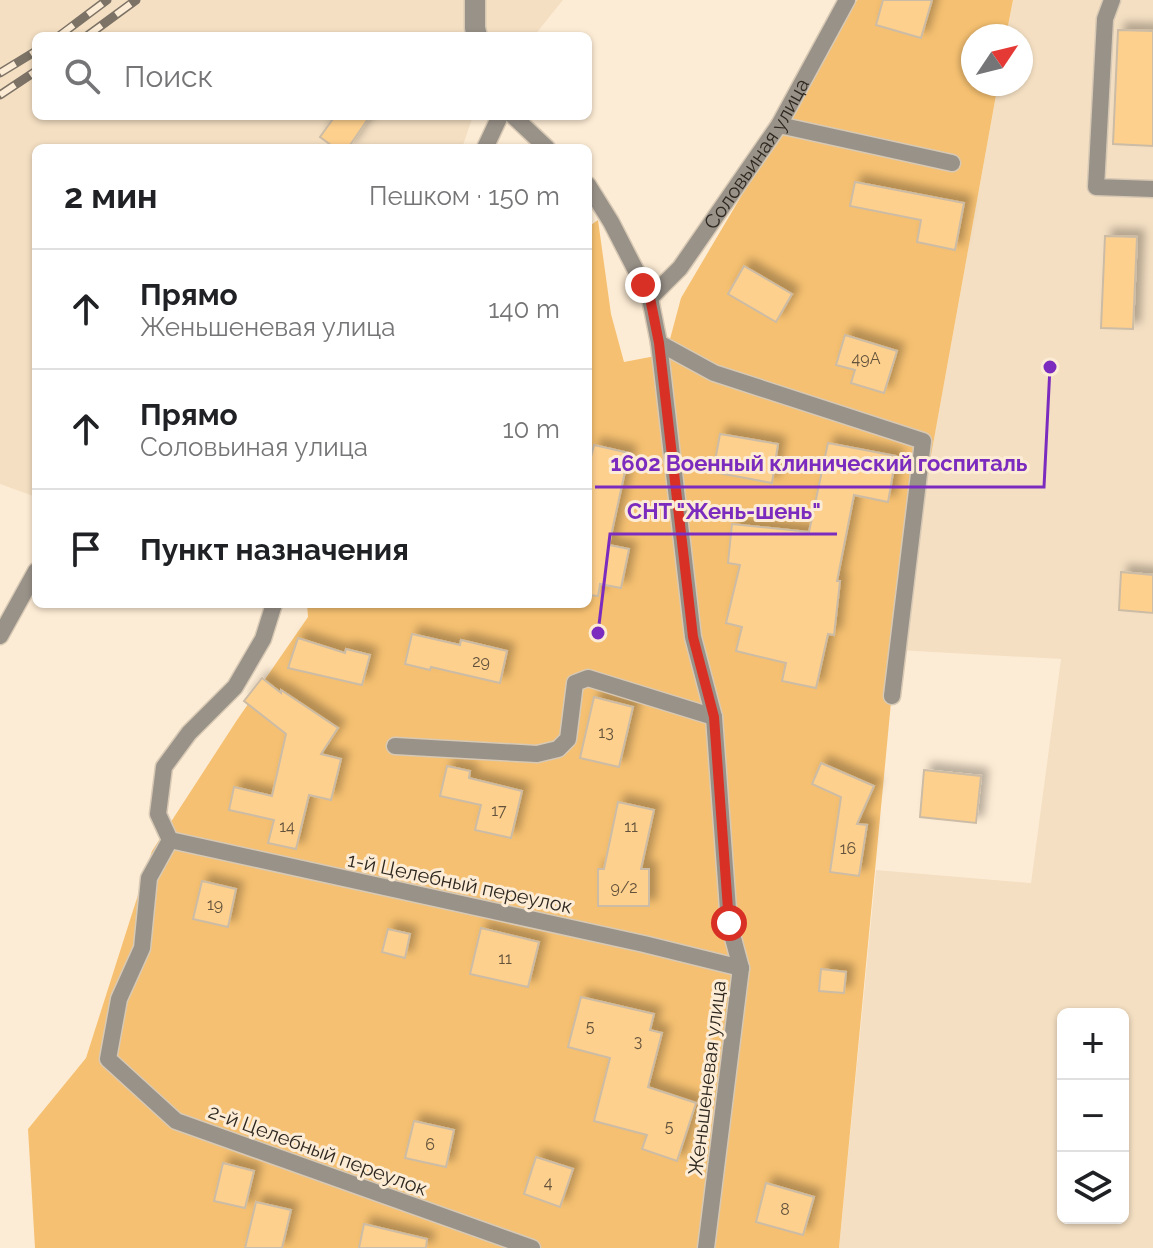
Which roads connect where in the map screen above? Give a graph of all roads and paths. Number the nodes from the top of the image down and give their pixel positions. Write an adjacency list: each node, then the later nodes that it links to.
1 (475, 0): 4 (street)
2 (847, 0): 7 (lane, Соловьиная улица)
3 (1112, 0): 11 (lane)
4 (476, 32)
5 (498, 120): 8 (lane)
6 (517, 120): 9 (lane)
7 (779, 125): 10 (lane); 13 (lane, Соловьиная улица)
8 (487, 144)
9 (543, 144)
10 (952, 163)
11 (1153, 189)
12 (592, 191): 13 (lane)
13 (650, 298): 14 (lane)
14 (659, 343): 18 (lane); 19 (lane, Женьшеневая улица)
15 (32, 578): 17 (lane)
16 (273, 608): 21 (lane)
17 (0, 636)
18 (892, 696)
19 (714, 717): 20 (lane); 22 (lane, Женьшеневая улица)
20 (395, 746)
21 (170, 840): 22 (lane, 1-й Целебный переулок); 23 (lane, 2-й Целебный переулок)
22 (741, 968): 24 (lane, Женьшеневая улица)
23 (532, 1248)
24 (706, 1248)

